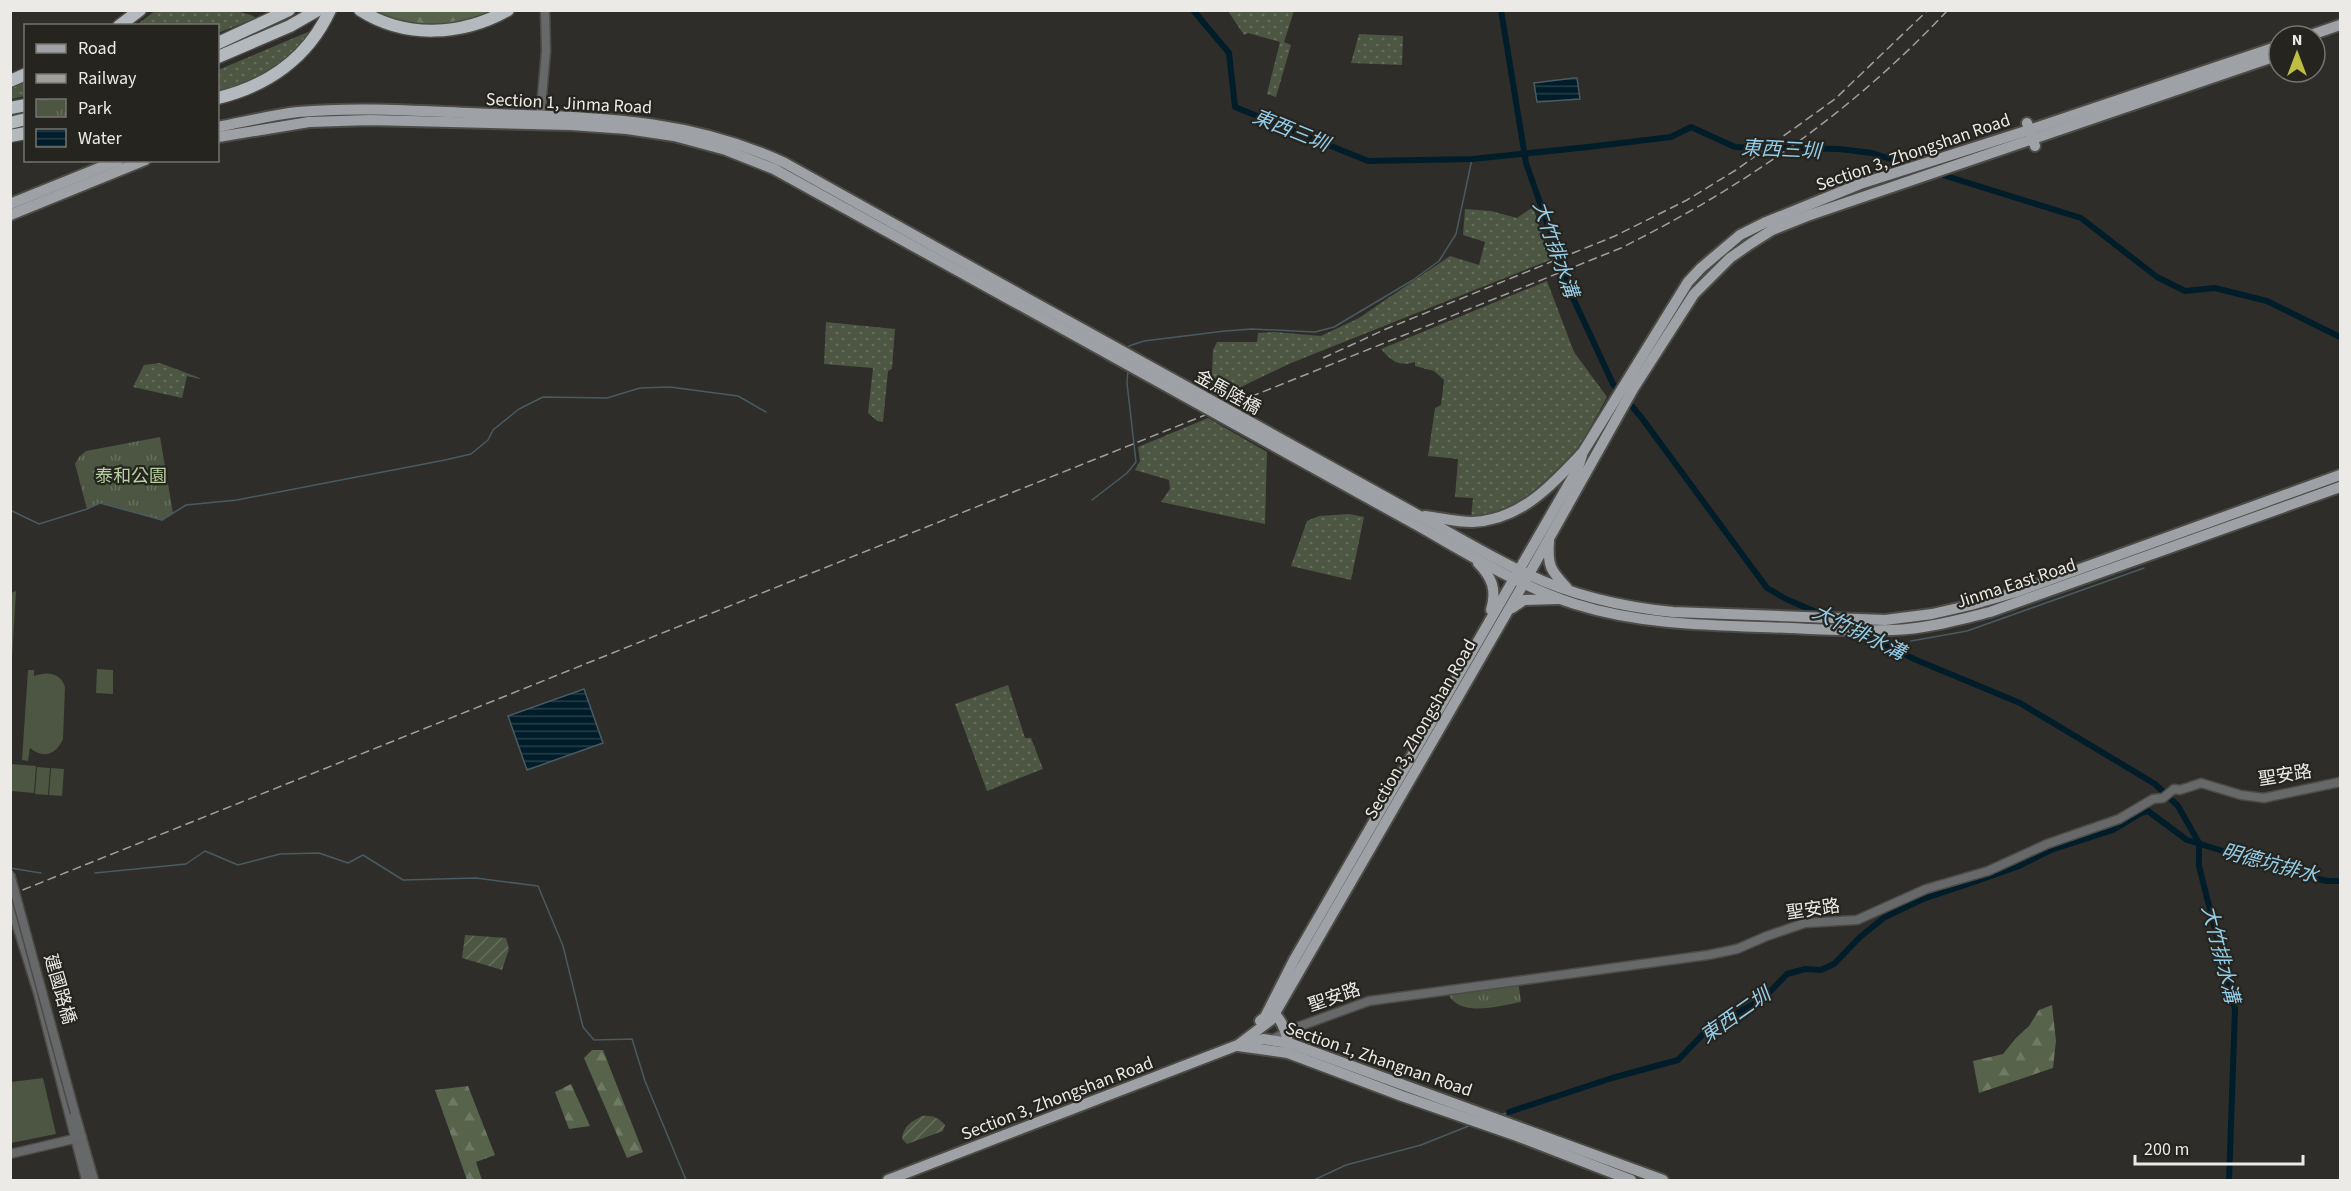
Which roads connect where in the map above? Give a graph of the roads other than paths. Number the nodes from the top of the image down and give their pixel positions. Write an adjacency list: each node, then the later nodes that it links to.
1 (140, 10): 8 (highway)
2 (289, 10): 9 (highway)
3 (318, 10): 11 (highway)
4 (330, 10): 15 (highway)
5 (360, 10): 6 (highway)
6 (508, 10)
7 (545, 10): 16 (street)
8 (122, 24)
9 (219, 43)
10 (2267, 50): 18 (main road, Section 3, Zhongshan Road)
11 (219, 57)
12 (2267, 59): 18 (main road, Section 3, Zhongshan Road)
13 (24, 75): 14 (highway)
14 (10, 81)
15 (219, 98)
16 (539, 120): 17 (main road, Section 1, Jinma Road); 19 (main road, Section 1, Jinma Road); 26 (main road, Section 1, Jinma Road)
17 (219, 127)
18 (2031, 134): 22 (main road, Section 3, Zhongshan Road); 23 (main road, Section 3, Zhongshan Road)
19 (219, 137)
20 (113, 162): 24 (main road)
21 (140, 162): 25 (main road)
22 (1859, 182): 23 (main road); 27 (main road, Section 3, Zhongshan Road)
23 (1865, 199): 27 (main road, Section 3, Zhongshan Road)
24 (10, 204)
25 (10, 215)
26 (1021, 300): 32 (main road, 金馬陸橋, bridge)
27 (1629, 387): 28 (main road)
28 (1613, 414): 29 (main road, Section 3, Zhongshan Road); 33 (main road, Section 3, Zhongshan Road)
29 (1583, 452): 32 (main road); 35 (main road, Section 3, Zhongshan Road)
30 (2340, 475): 36 (main road, Jinma East Road)
31 (2340, 487): 36 (main road, Jinma East Road)
32 (1416, 519): 34 (main road); 35 (main road)
33 (1549, 538): 35 (main road, Section 3, Zhongshan Road); 36 (main road)
34 (1467, 552): 35 (main road); 38 (main road)
35 (1521, 577): 36 (main road, Jinma East Road); 37 (main road, Section 3, Zhongshan Road); 38 (main road, Section 3, Zhongshan Road)
36 (1566, 595): 37 (main road)
37 (1502, 620): 42 (main road, Section 3, Zhongshan Road)
38 (1488, 623): 42 (main road, Section 3, Zhongshan Road)
39 (2340, 782): 43 (street, 聖安路)
40 (10, 874): 45 (street, 建國路橋, bridge)
41 (10, 903): 45 (street, 建國路橋, bridge)
42 (1270, 1015): 43 (main road); 44 (main road, Section 3, Zhongshan Road)
43 (1283, 1040): 44 (main road, Section 1, Zhangnan Road); 44 (main road, Section 1, Zhangnan Road); 51 (main road, Section 1, Zhangnan Road); 52 (main road, Section 1, Zhangnan Road)
44 (1238, 1046): 50 (main road, Section 3, Zhongshan Road)
45 (72, 1114): 46 (street)
46 (78, 1138): 47 (street); 48 (street); 49 (street)
47 (10, 1154)
48 (86, 1180)
49 (94, 1180)
50 (888, 1180)
51 (1631, 1180)
52 (1663, 1180)

